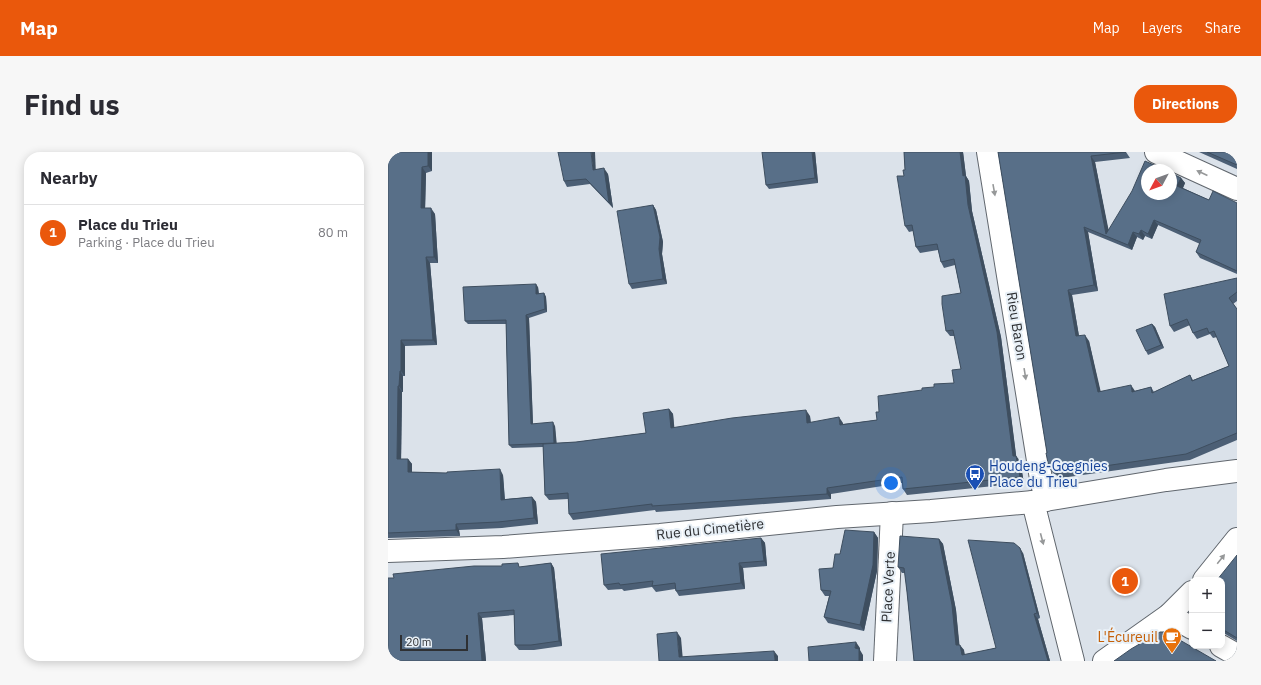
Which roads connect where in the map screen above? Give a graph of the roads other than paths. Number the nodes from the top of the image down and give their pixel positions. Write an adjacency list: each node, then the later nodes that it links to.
1 (988, 152): 5 (street, Rieu Baron, one-way to 5)
2 (1156, 152): 3 (street, one-way to 2)
3 (1237, 189)
4 (1237, 471): 5 (street, Rue du Cimetière)
5 (1039, 501): 6 (street, Rue du Cimetière); 16 (street, Rieu Baron, one-way to 16)
6 (892, 513): 8 (street, Rue du Cimetière); 15 (street, Place Verte)
7 (1237, 539): 9 (street, one-way to 7)
8 (388, 551)
9 (1206, 577)
10 (1189, 595): 11 (street)
11 (1169, 615): 12 (street); 17 (street)
12 (1189, 626)
13 (1225, 648): 14 (street)
14 (1237, 655)
15 (885, 661)
16 (1073, 661)
17 (1104, 661)

